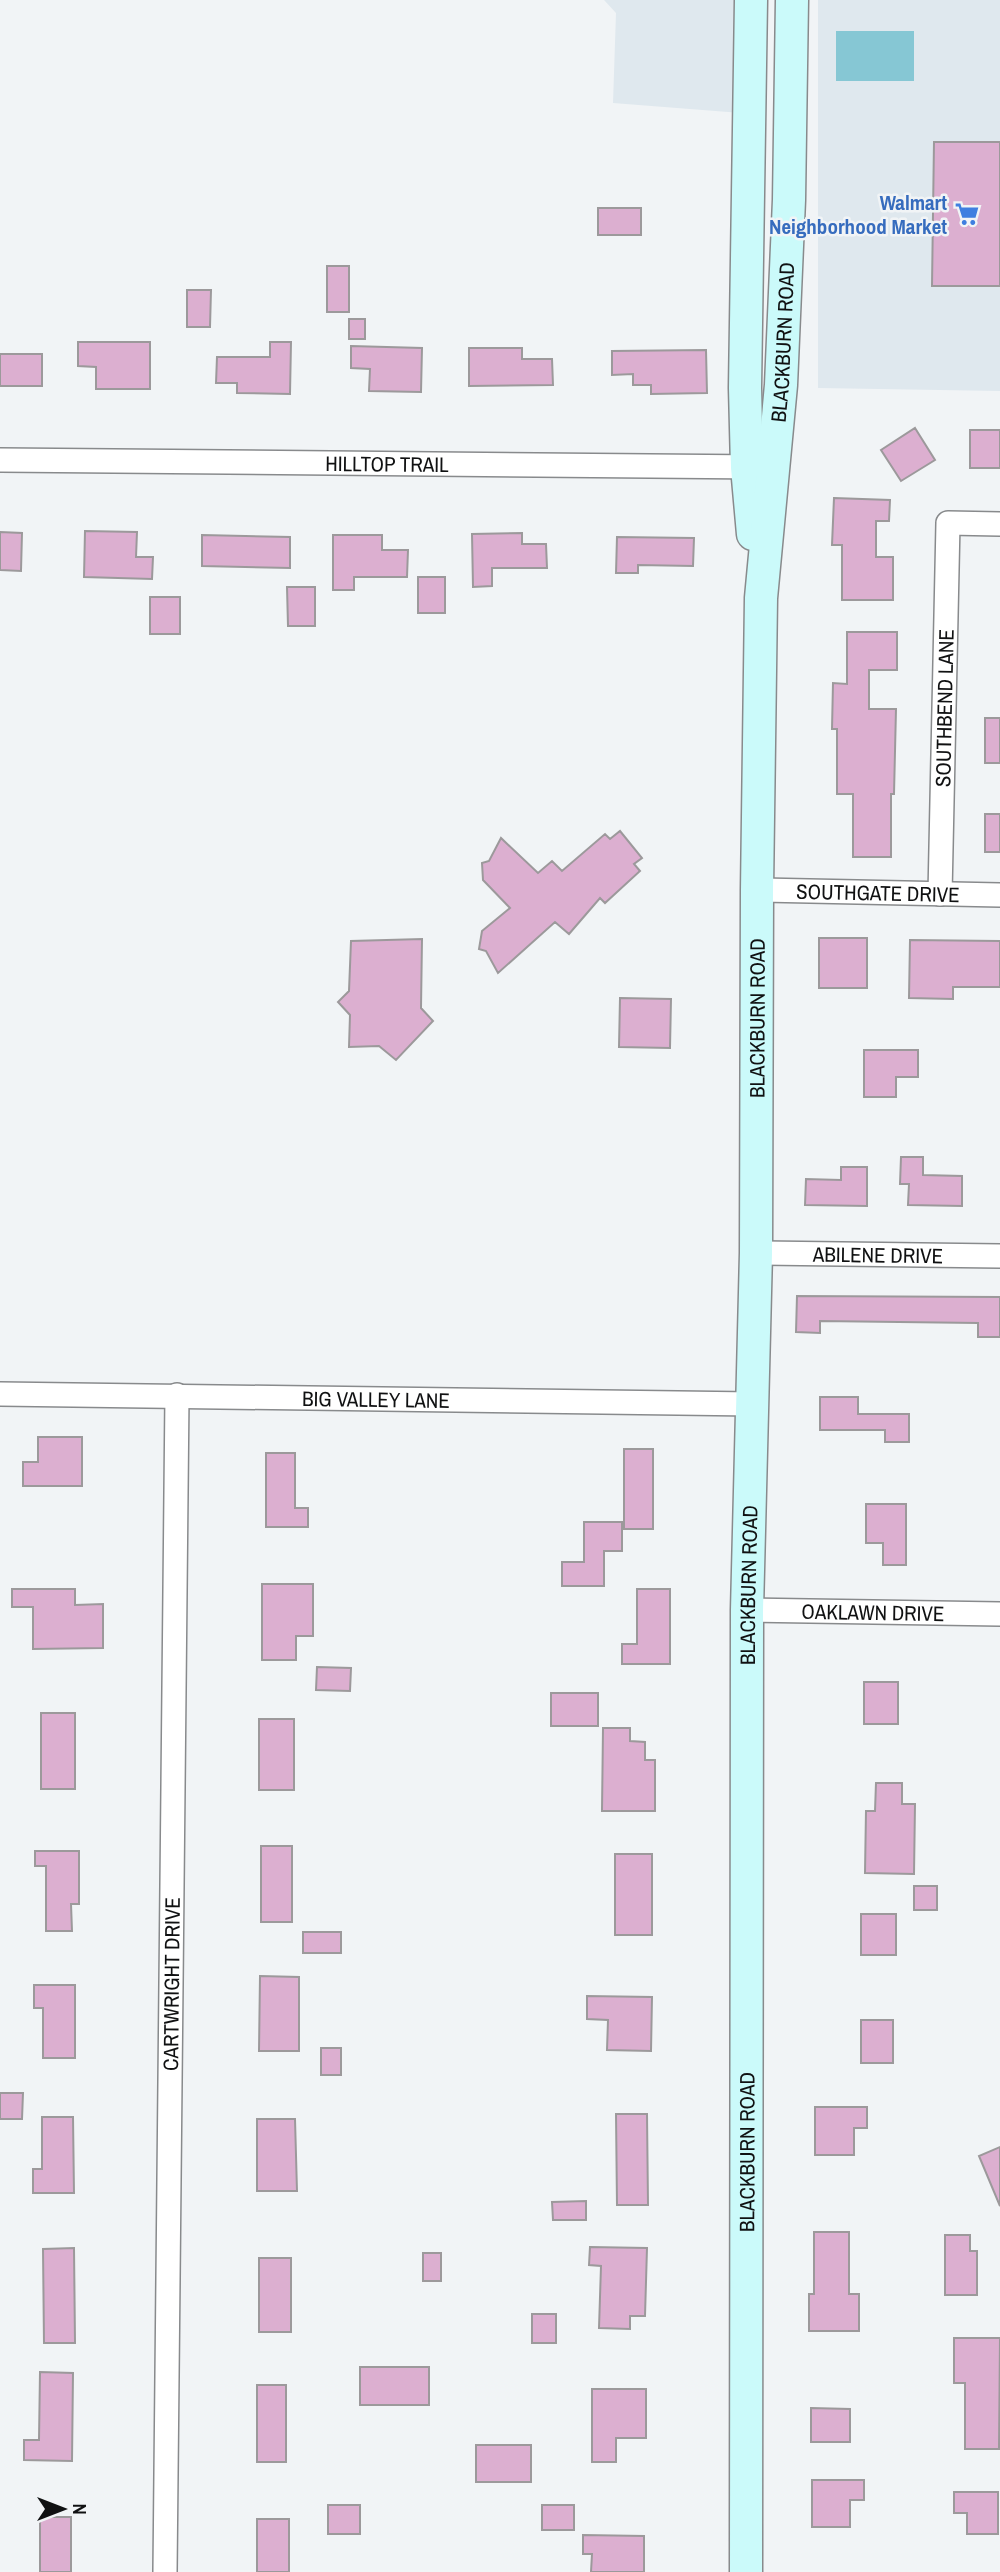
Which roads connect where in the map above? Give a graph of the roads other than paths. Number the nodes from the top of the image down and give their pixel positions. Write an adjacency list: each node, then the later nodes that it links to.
1 (751, 0): 3 (main road, BLACKBURN ROAD)
2 (792, 0): 4 (main road, BLACKBURN ROAD)
3 (749, 91): 4 (main road); 5 (main road, BLACKBURN ROAD)
4 (789, 200): 6 (main road, BLACKBURN ROAD)
5 (747, 288): 6 (main road); 8 (main road, BLACKBURN ROAD)
6 (785, 290): 8 (main road, BLACKBURN ROAD)
7 (0, 460): 8 (street, HILLTOP TRAIL)
8 (760, 467): 10 (main road, BLACKBURN ROAD)
9 (1000, 524): 11 (street, SOUTHBEND LANE)
10 (757, 890): 11 (street, SOUTHGATE DRIVE); 13 (main road, BLACKBURN ROAD)
11 (940, 894): 12 (street, SOUTHGATE DRIVE)
12 (1000, 895)
13 (756, 1253): 14 (street, ABILENE DRIVE); 17 (main road, BLACKBURN ROAD)
14 (1000, 1256)
15 (0, 1394): 16 (street, BIG VALLEY LANE)
16 (177, 1395): 17 (street, BIG VALLEY LANE); 20 (street, CARTWRIGHT DRIVE)
17 (754, 1404): 18 (main road, BLACKBURN ROAD)
18 (747, 1610): 19 (street, OAKLAWN DRIVE); 21 (main road, BLACKBURN ROAD)
19 (1000, 1614)
20 (165, 2572)
21 (746, 2572)

